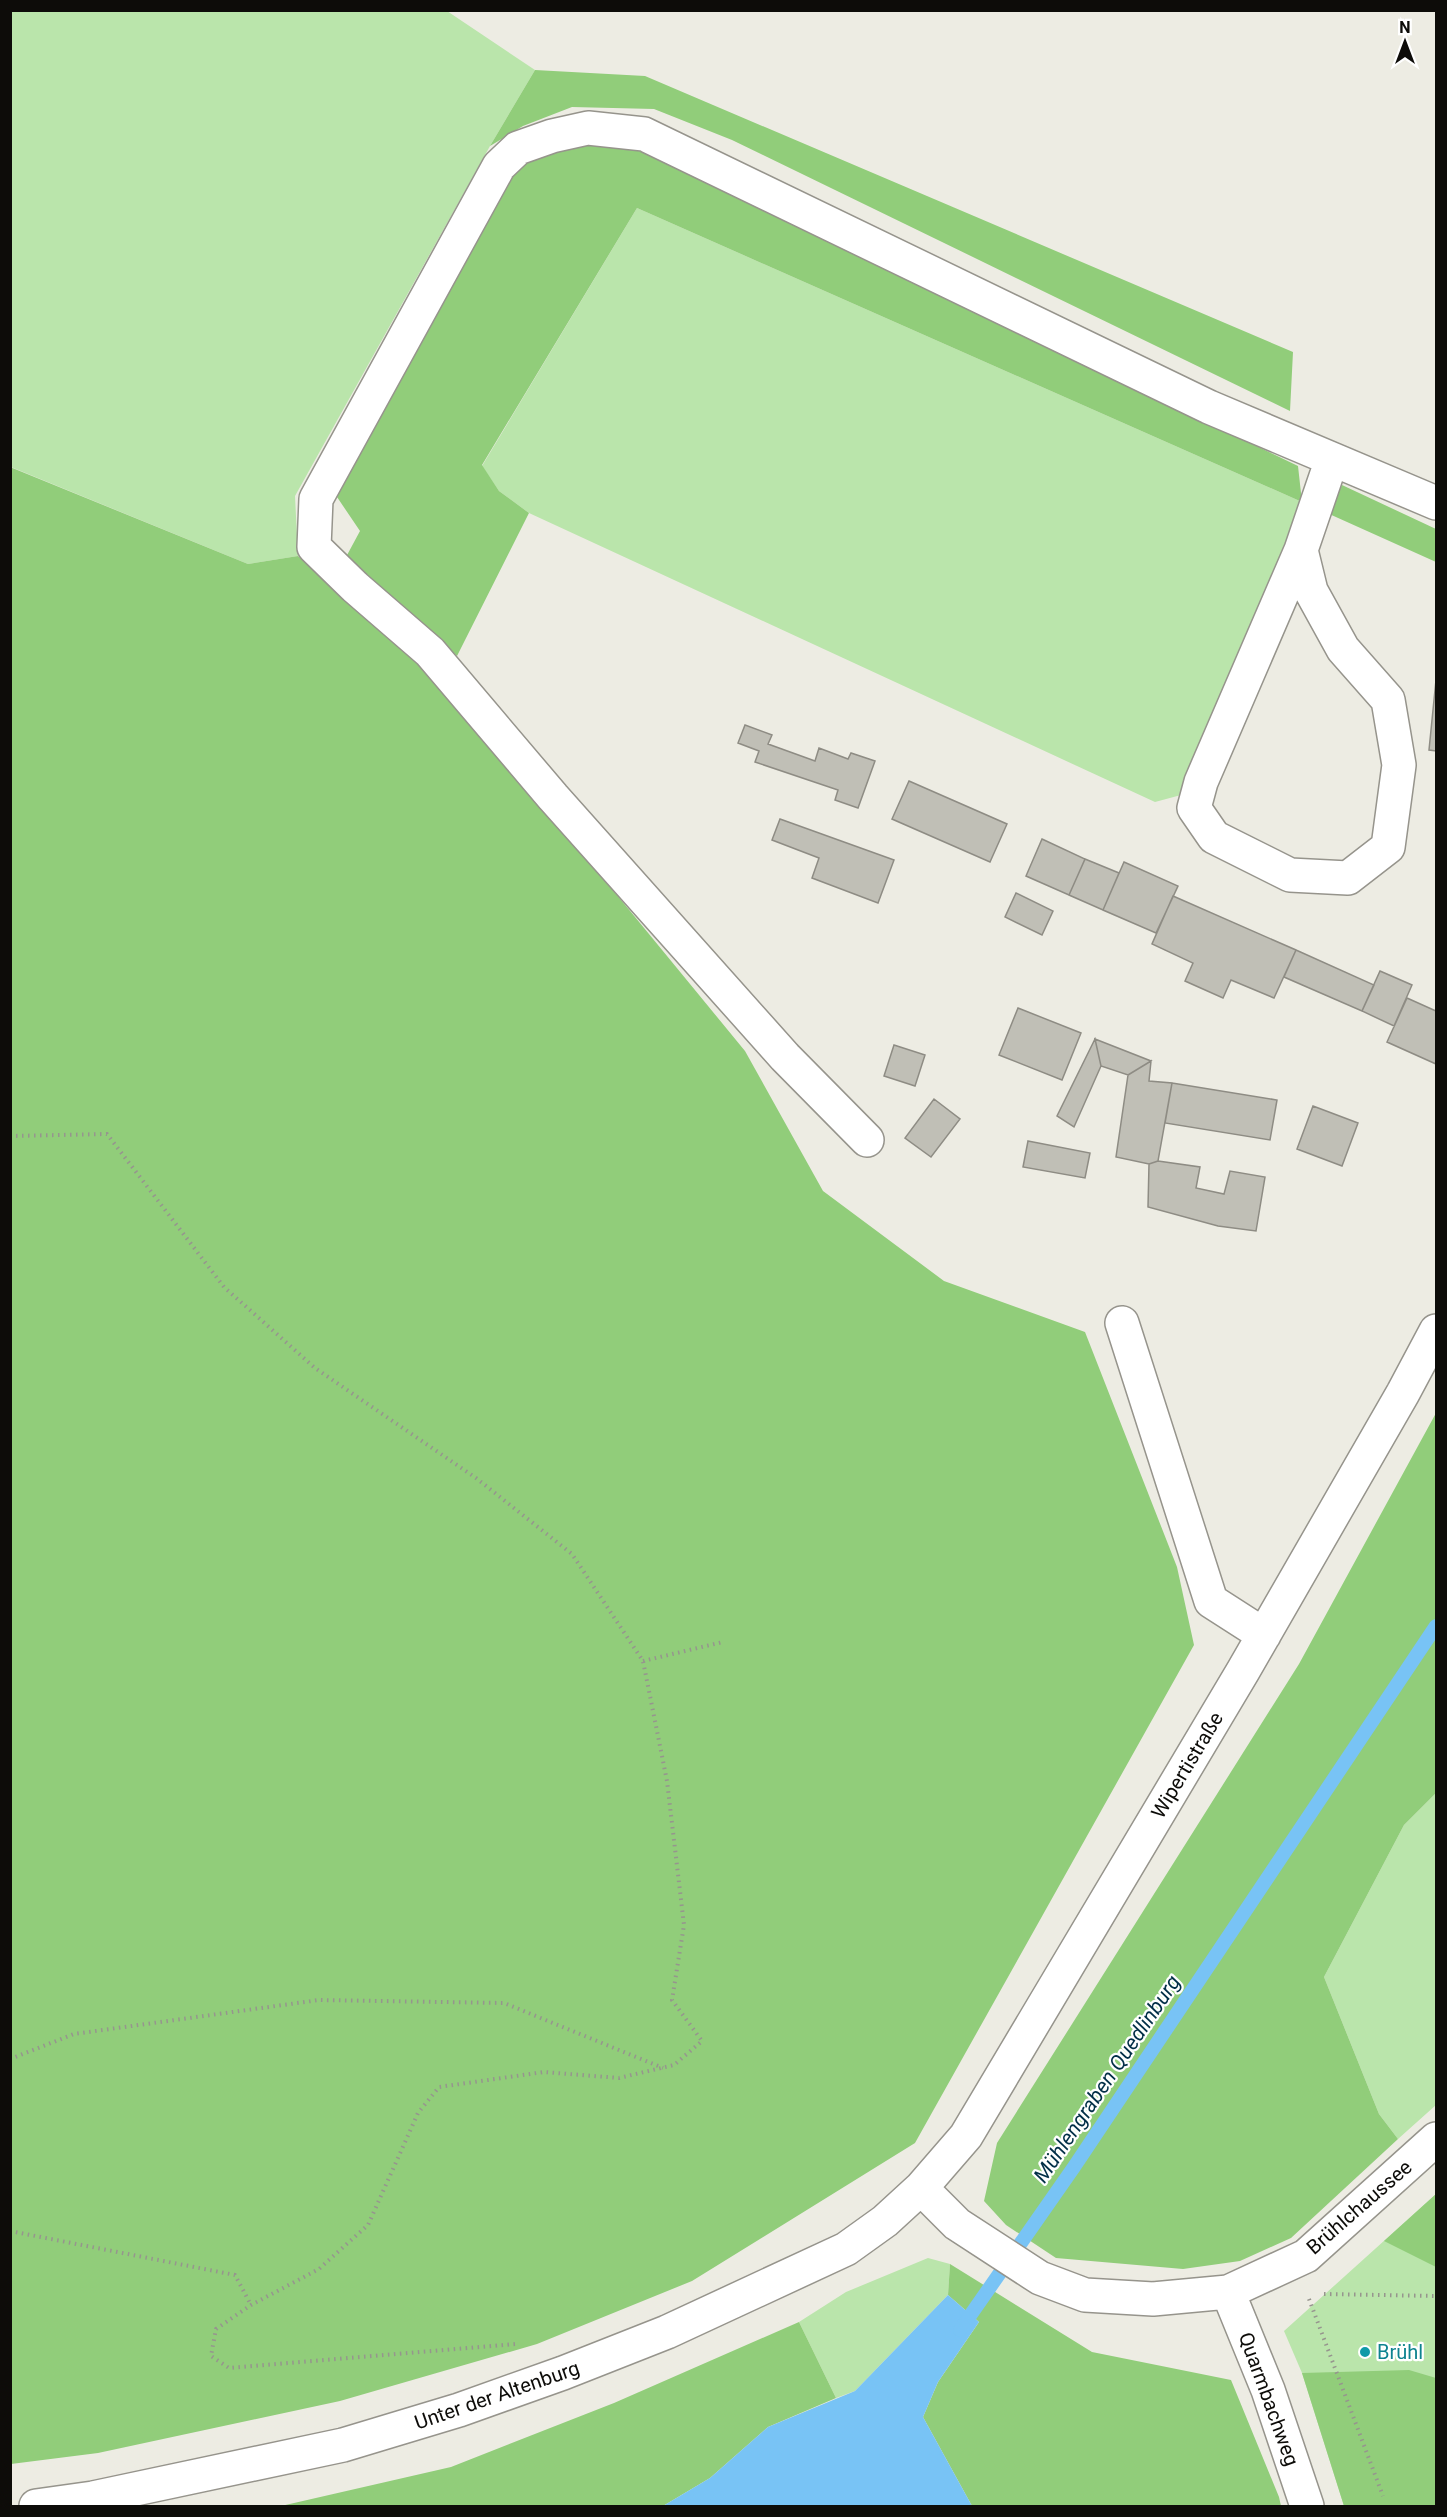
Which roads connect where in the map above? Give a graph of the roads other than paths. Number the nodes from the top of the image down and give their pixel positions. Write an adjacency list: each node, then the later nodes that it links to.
1 (1332, 459): 2 (street); 3 (street); 4 (street)
2 (1437, 503)
3 (1300, 550): 3 (street)
4 (867, 1140)
5 (1122, 1323): 7 (street)
6 (1437, 1330): 7 (street, Wipertistraße)
7 (1264, 1635): 9 (street, Wipertistraße)
8 (1437, 2139): 10 (street, Brühlchaussee)
9 (921, 2188): 10 (street, Brühlchaussee); 11 (street, Unter der Altenburg)
10 (1228, 2292): 12 (street, Quarmbachweg)
11 (36, 2506)
12 (1307, 2506)

